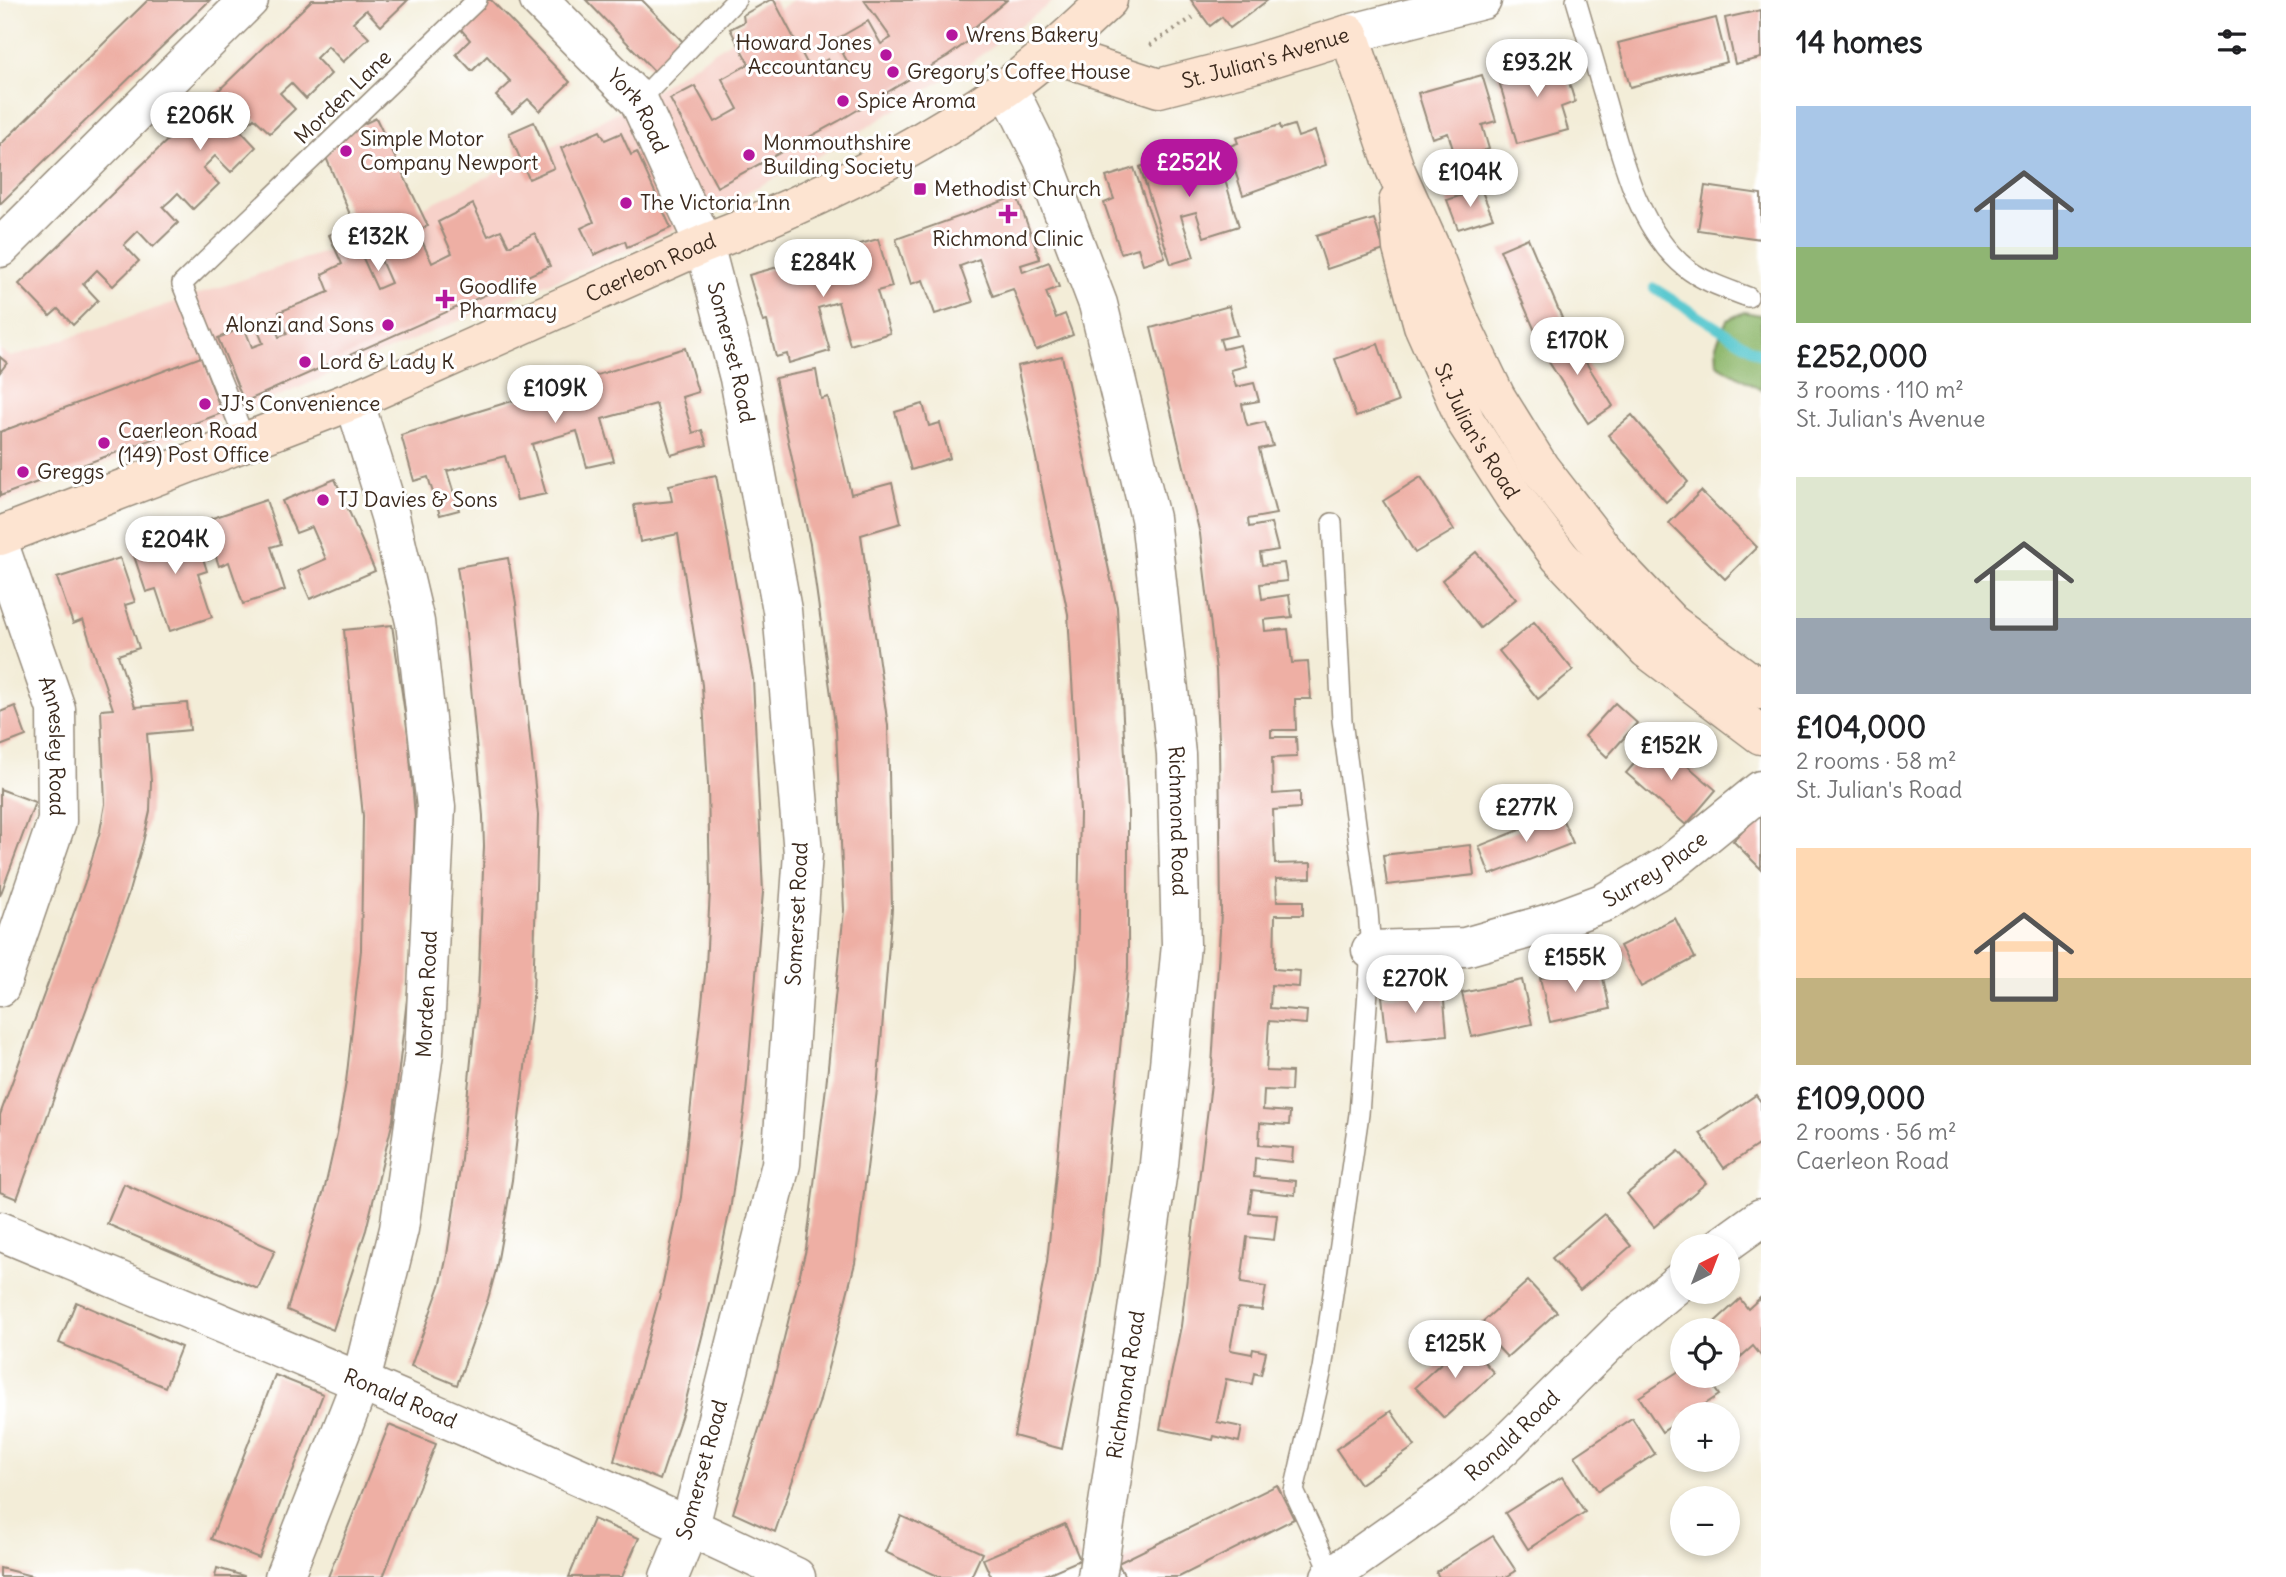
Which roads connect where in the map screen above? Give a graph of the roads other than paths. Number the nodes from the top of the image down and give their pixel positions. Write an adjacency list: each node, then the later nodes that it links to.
1 (249, 0): 13 (street)
2 (477, 0): 16 (lane, Morden Lane)
3 (539, 0): 11 (street, York Road)
4 (736, 0): 11 (lane)
5 (1108, 0): 9 (street, Caerleon Road)
6 (1482, 0): 8 (street, St. Julian's Avenue)
7 (1576, 0): 14 (lane)
8 (1349, 34): 9 (street, St. Julian's Avenue); 20 (street, St. Julian's Road)
9 (1051, 52): 10 (street, Caerleon Road)
10 (1007, 86): 12 (street, Caerleon Road); 32 (street, Richmond Road)
11 (639, 101): 12 (street, York Road)
12 (704, 244): 15 (street, Caerleon Road); 31 (street, Somerset Road)
13 (0, 248)
14 (1748, 297)
15 (354, 400): 16 (street, Caerleon Road); 30 (street, Morden Road)
16 (246, 442): 18 (street, Caerleon Road)
17 (1332, 523): 24 (lane)
18 (0, 536)
19 (0, 547): 25 (street, Annesley Road)
20 (1659, 636): 21 (street, St. Julian's Road); 22 (street, St. Julian's Road)
21 (1761, 690)
22 (1761, 735)
23 (1761, 790): 24 (street, Surrey Place)
24 (1371, 950): 33 (lane)
25 (0, 987)
26 (1761, 1218): 28 (street)
27 (0, 1231): 30 (street, Ronald Road)
28 (1739, 1234)
29 (1670, 1290): 33 (street, Ronald Road)
30 (361, 1381): 31 (street, Ronald Road); 34 (street, Morden Road)
31 (690, 1526): 35 (street, Somerset Road); 36 (street, Ronald Road)
32 (1098, 1574)
33 (1331, 1576)
34 (284, 1577)
35 (669, 1577)
36 (796, 1577)

